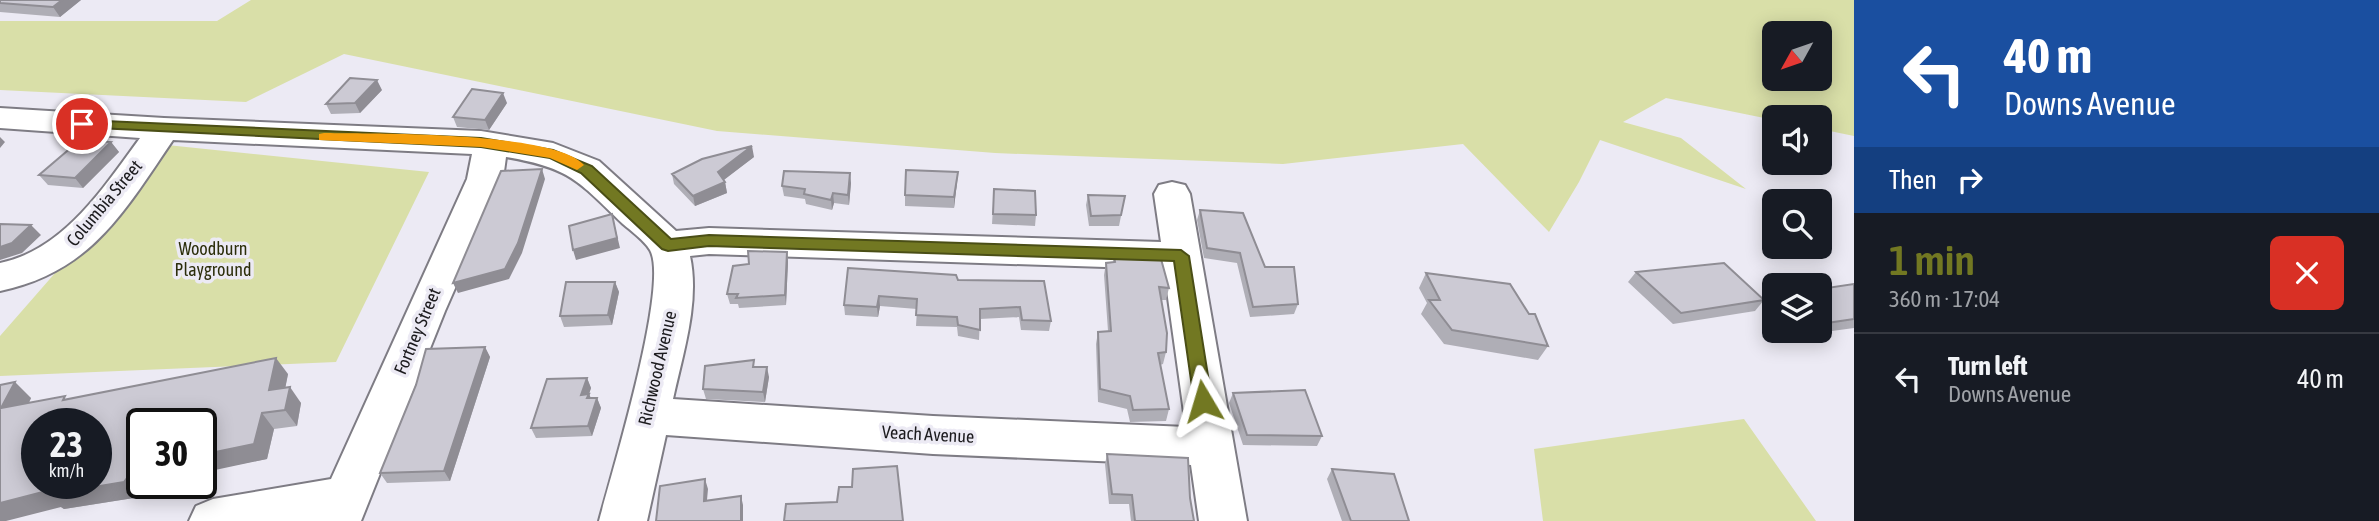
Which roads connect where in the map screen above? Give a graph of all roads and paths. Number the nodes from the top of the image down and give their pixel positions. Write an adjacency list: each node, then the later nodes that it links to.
1 (0, 118): 2 (street)
2 (164, 130): 3 (street); 7 (street, Columbia Street)
3 (481, 142): 5 (street); 10 (street, Fortney Street)
4 (1171, 194): 6 (street)
5 (668, 245): 6 (street); 8 (street, Richwood Avenue)
6 (1181, 256): 9 (street)
7 (18, 273)
8 (647, 415): 9 (street, Veach Avenue); 12 (street, Richwood Avenue)
9 (1209, 447): 13 (street)
10 (342, 509): 11 (street)
11 (213, 521)
12 (623, 521)
13 (1223, 521)

